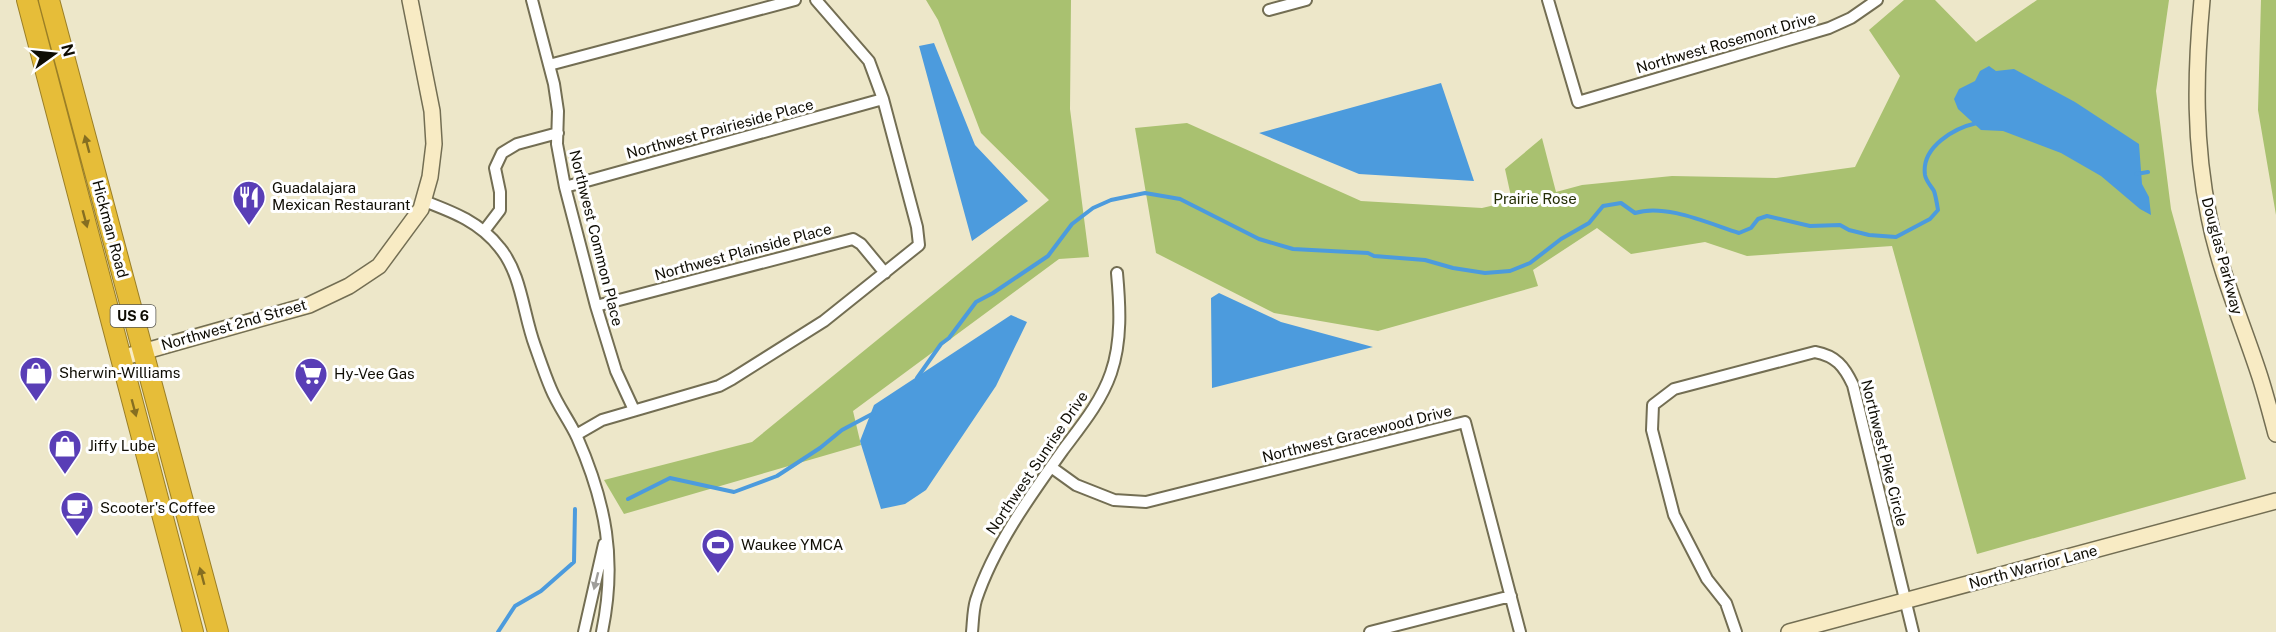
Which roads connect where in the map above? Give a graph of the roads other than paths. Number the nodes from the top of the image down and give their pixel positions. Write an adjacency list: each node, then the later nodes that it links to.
1 (27, 0): 22 (highway, Hickman Road / US 6, one-way to 22)
2 (49, 0): 21 (highway, Hickman Road / US 6, one-way to 2)
3 (410, 0): 16 (street, Northwest 2nd Street)
4 (532, 0): 12 (street, Northwest Common Place)
5 (795, 0): 12 (street)
6 (816, 0): 13 (street)
7 (1306, 0): 11 (street)
8 (1548, 0): 9 (street, Northwest Rosemont Drive)
9 (1877, 0)
10 (2202, 0): 24 (street, Douglas Parkway)
11 (1269, 10)
12 (549, 65): 14 (street, Northwest Common Place)
13 (883, 99): 15 (street, Northwest Prairieside Place); 18 (street)
14 (558, 133): 15 (street, Northwest Common Place); 17 (street)
15 (565, 187): 20 (street, Northwest Common Place)
16 (424, 201): 17 (street); 21 (street, Northwest 2nd Street)
17 (484, 231): 25 (street)
18 (885, 273): 20 (street, Northwest Plainside Place); 23 (street)
19 (1117, 273): 26 (street, Northwest Sunrise Drive)
20 (596, 306): 23 (street, Northwest Common Place)
21 (142, 351): 22 (street, Northwest 2nd Street); 32 (highway, Hickman Road / US 6, one-way to 21)
22 (121, 358): 31 (highway, Hickman Road / US 6, one-way to 31)
23 (634, 410): 25 (street)
24 (2276, 434)
25 (576, 435): 28 (street)
26 (1051, 467): 29 (street, Northwest Gracewood Drive); 35 (street, Northwest Sunrise Drive)
27 (2276, 501): 30 (street, North Warrior Lane)
28 (606, 529): 33 (street, one-way to 33); 34 (street)
29 (1511, 596): 36 (street); 37 (street, Northwest Gracewood Drive)
30 (1905, 602): 38 (street, Northwest Pike Circle); 39 (street, North Warrior Lane); 40 (street)
31 (193, 632)
32 (218, 632)
33 (584, 632)
34 (602, 632)
35 (972, 632)
36 (1370, 632)
37 (1520, 632)
38 (1736, 632)
39 (1789, 632)
40 (1913, 632)

